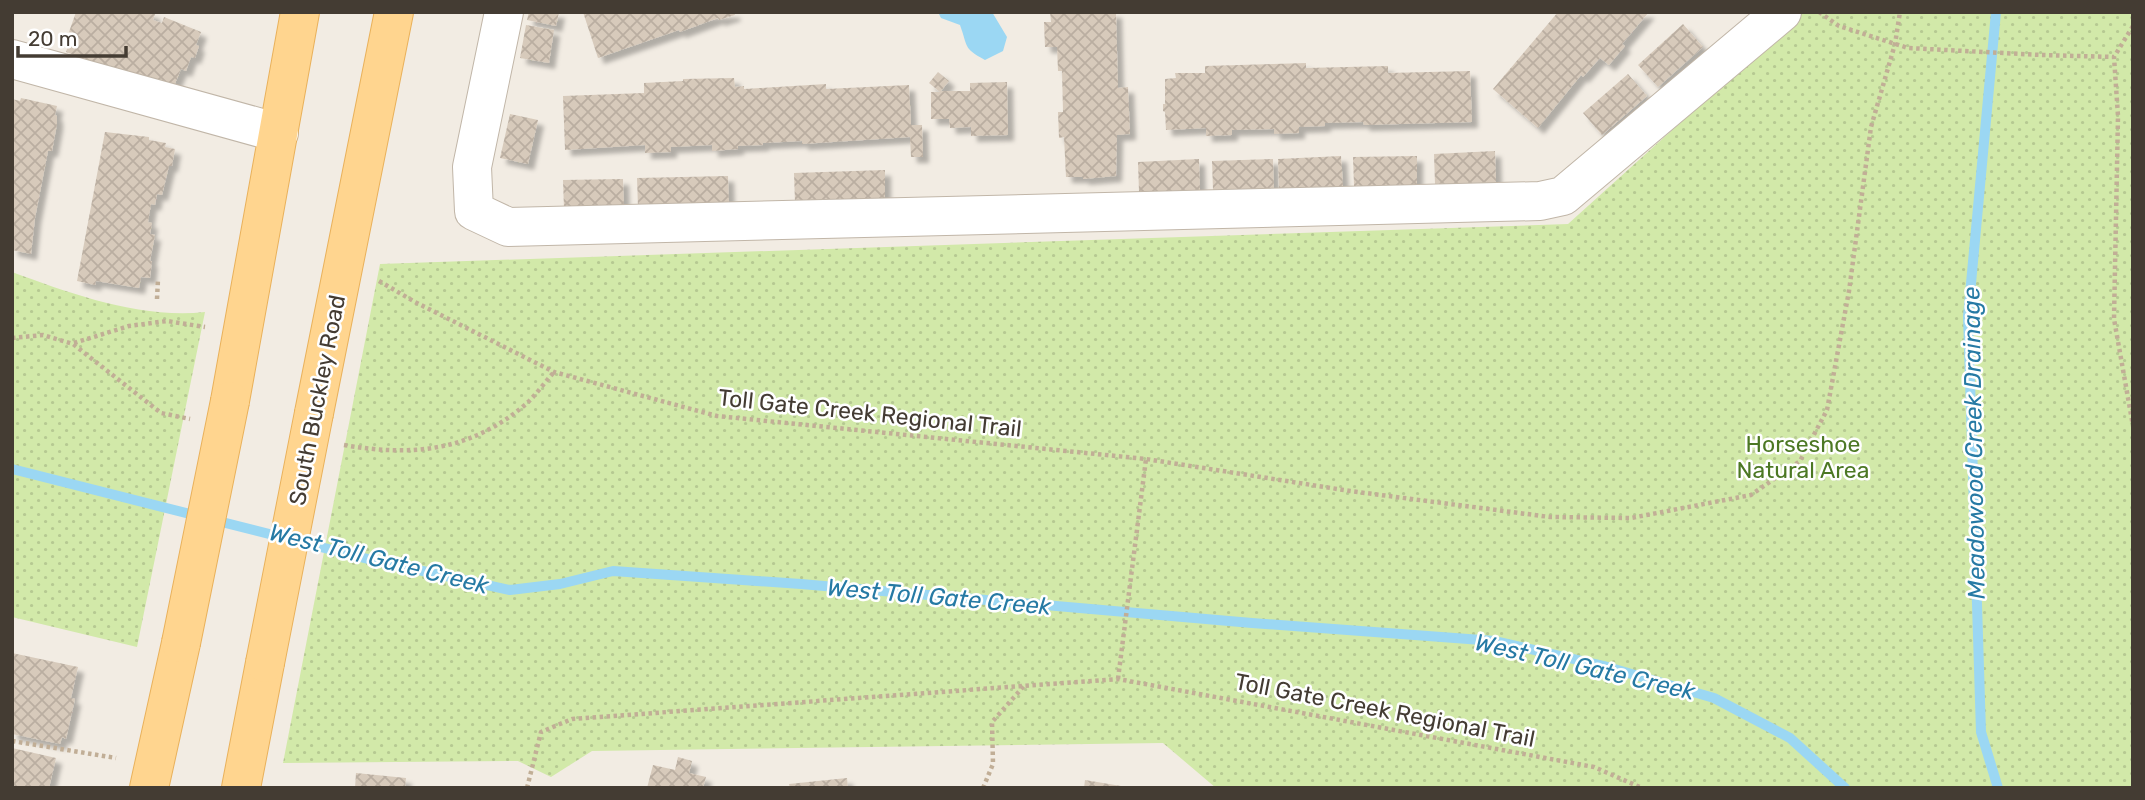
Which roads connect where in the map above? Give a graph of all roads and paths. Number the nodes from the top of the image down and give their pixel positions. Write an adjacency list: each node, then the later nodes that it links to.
1 (300, 12): 11 (main road)
2 (394, 12): 12 (main road, South Buckley Road)
3 (504, 12): 4 (lane)
4 (1782, 12)
5 (1819, 12): 8 (path)
6 (1900, 12): 8 (path, Toll Gate Creek Regional Trail)
7 (2133, 26): 9 (path)
8 (1895, 44): 9 (path); 22 (path, Toll Gate Creek Regional Trail)
9 (2114, 57): 20 (path)
10 (12, 59): 11 (lane)
11 (279, 132): 15 (main road)
12 (345, 261): 18 (path, Toll Gate Creek Regional Trail); 28 (main road, South Buckley Road, bridge)
13 (158, 279): 14 (path)
14 (157, 299)
15 (243, 332): 17 (path); 27 (main road, bridge)
16 (12, 338): 17 (path)
17 (73, 344): 19 (path)
18 (554, 372): 21 (path); 22 (path, Toll Gate Creek Regional Trail)
19 (161, 414)
20 (2133, 426)
21 (354, 447)
22 (1146, 459): 23 (path)
23 (1118, 678): 24 (path, Toll Gate Creek Regional Trail); 31 (path, Toll Gate Creek Regional Trail)
24 (1024, 685): 29 (path, Toll Gate Creek Regional Trail); 30 (path)
25 (12, 741): 26 (path)
26 (124, 759)
27 (149, 788)
28 (241, 788)
29 (527, 788)
30 (983, 788)
31 (1642, 788)

